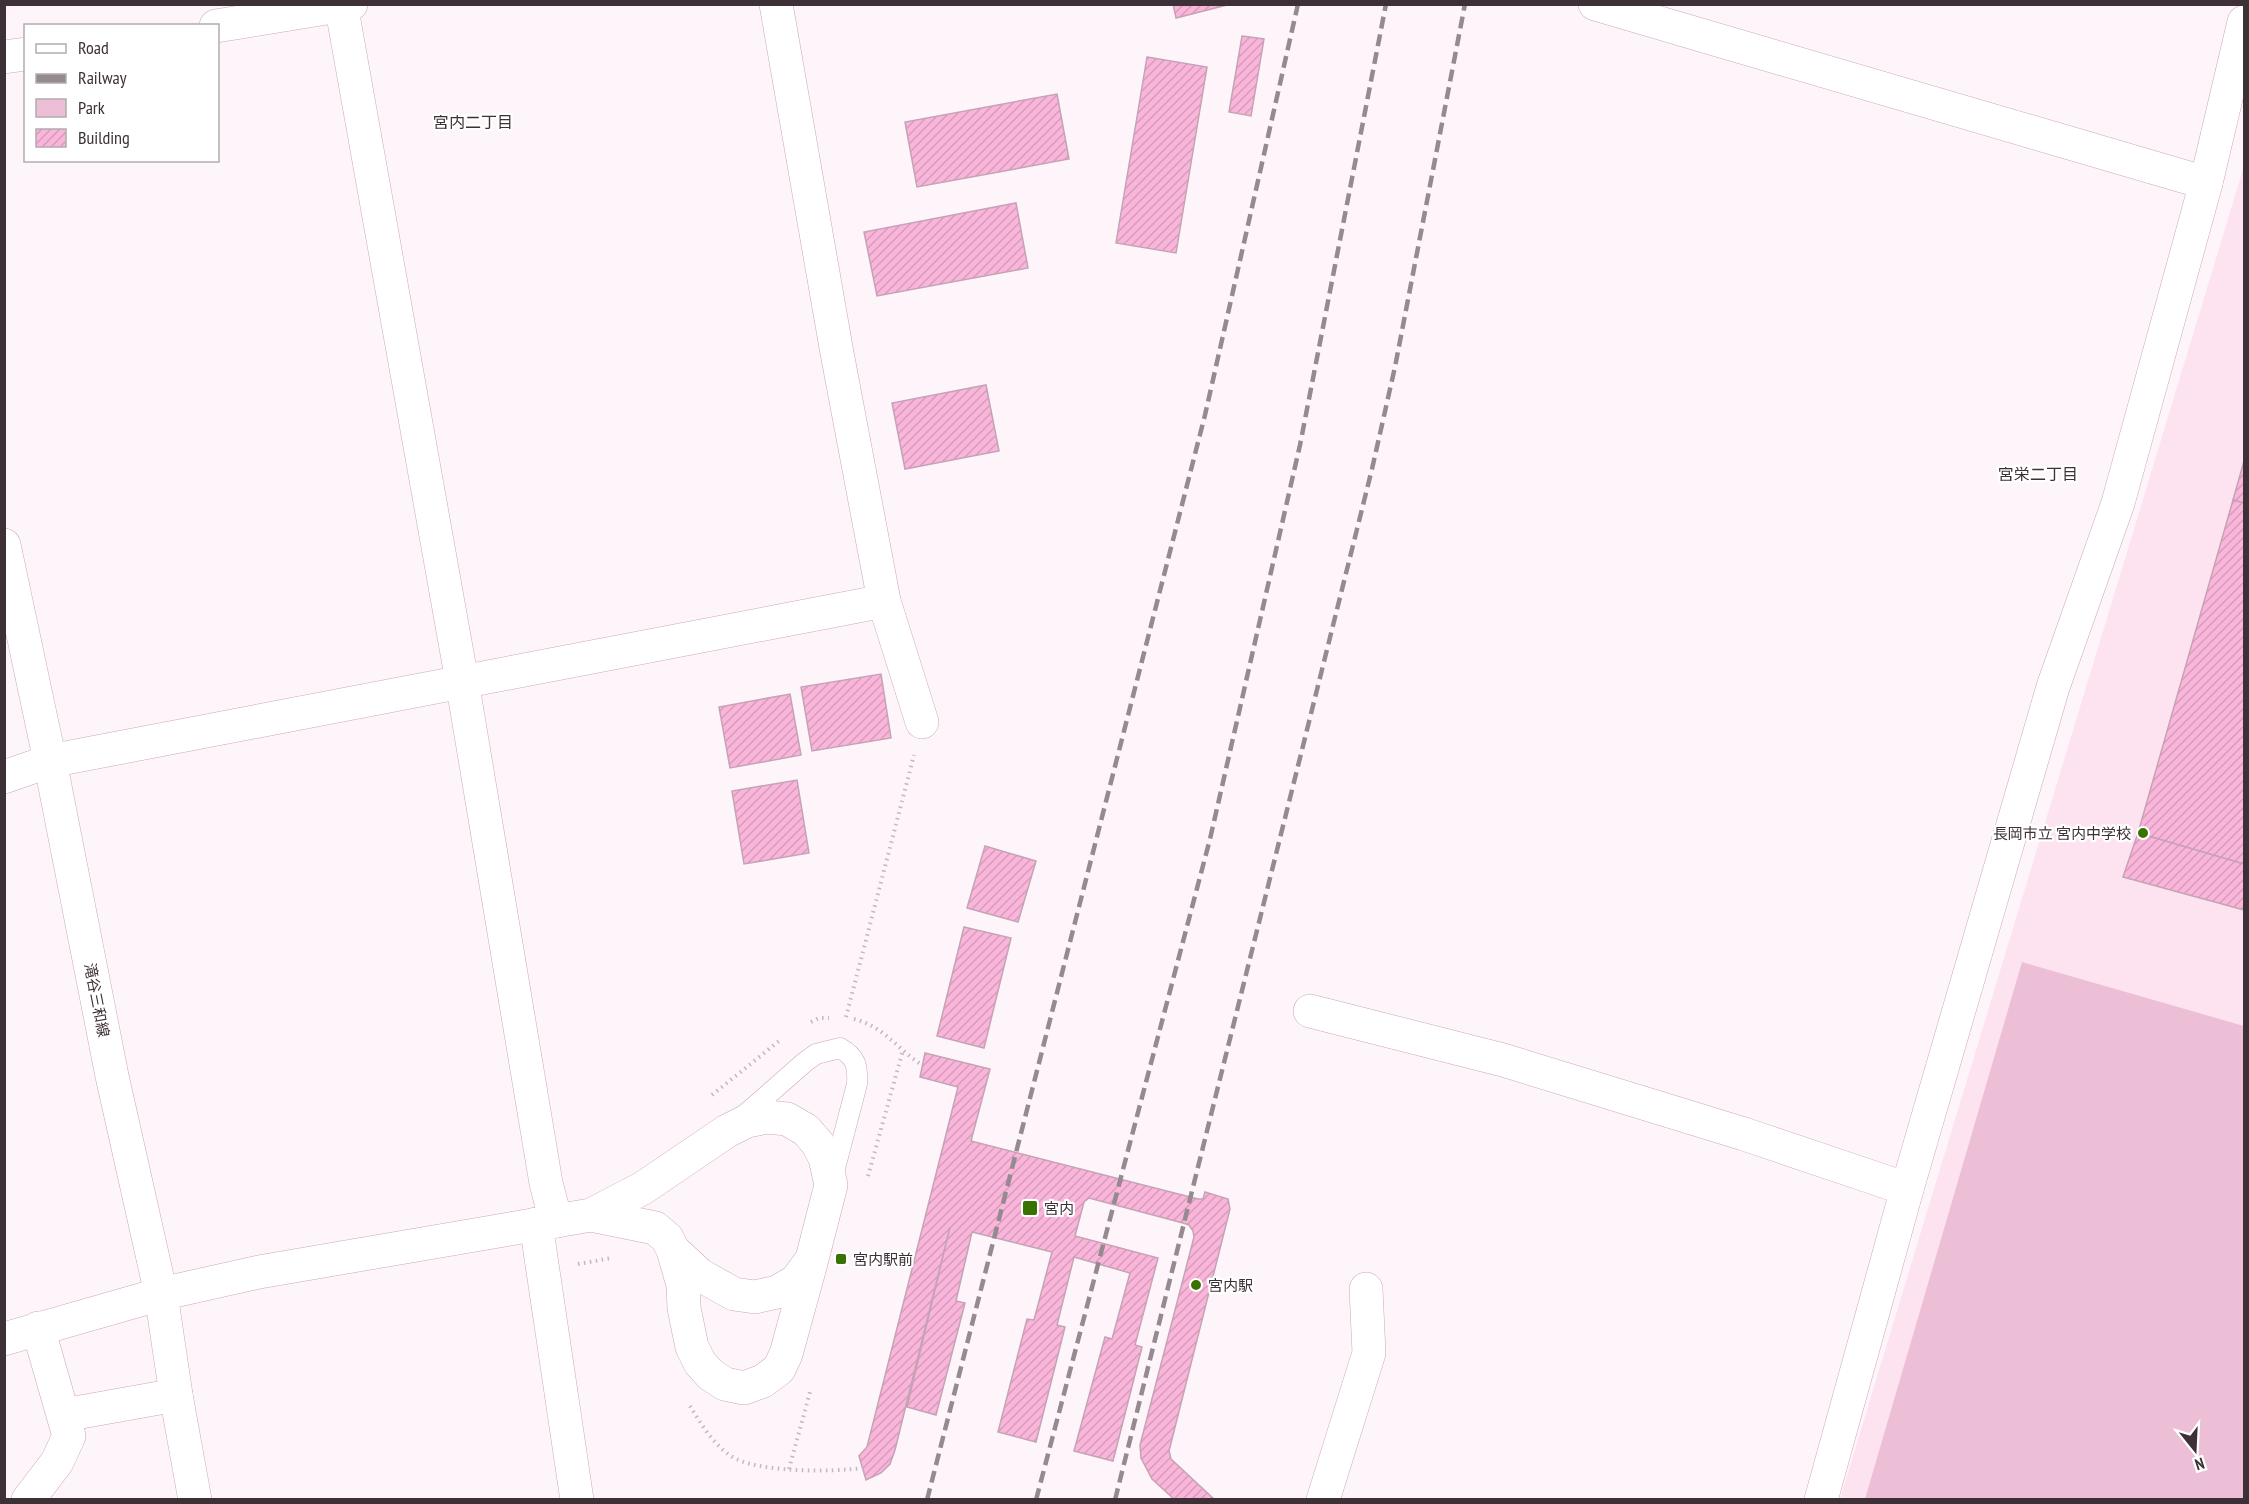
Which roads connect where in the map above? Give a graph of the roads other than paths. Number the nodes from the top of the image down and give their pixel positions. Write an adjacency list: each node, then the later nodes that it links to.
1 (776, 4): 10 (street)
2 (1595, 4): 8 (street)
3 (345, 5): 5 (street); 11 (street)
4 (2244, 22): 8 (street)
5 (219, 26)
6 (24, 54): 7 (street)
7 (4, 57)
8 (2206, 183): 18 (street)
9 (4, 544): 13 (street, 滝谷三和線)
10 (884, 602): 11 (street); 12 (street)
11 (462, 681): 13 (street); 20 (street)
12 (922, 722)
13 (50, 761): 14 (street); 24 (street, 滝谷三和線)
14 (4, 777)
15 (1310, 1011): 18 (street)
16 (727, 1131): 17 (street); 17 (lane); 19 (street)
17 (831, 1185): 22 (street)
18 (1907, 1189): 33 (street)
19 (591, 1215): 20 (street); 21 (street)
20 (546, 1223): 24 (street); 31 (street)
21 (673, 1250): 22 (street); 22 (street)
22 (812, 1259)
23 (1366, 1289): 32 (street)
24 (161, 1294): 25 (street); 27 (street, 滝谷三和線)
25 (38, 1328): 26 (street); 28 (street)
26 (4, 1339)
27 (176, 1395): 28 (street); 30 (street, 滝谷三和線)
28 (64, 1415): 29 (street)
29 (28, 1500)
30 (195, 1500)
31 (577, 1500)
32 (1323, 1500)
33 (1821, 1500)

